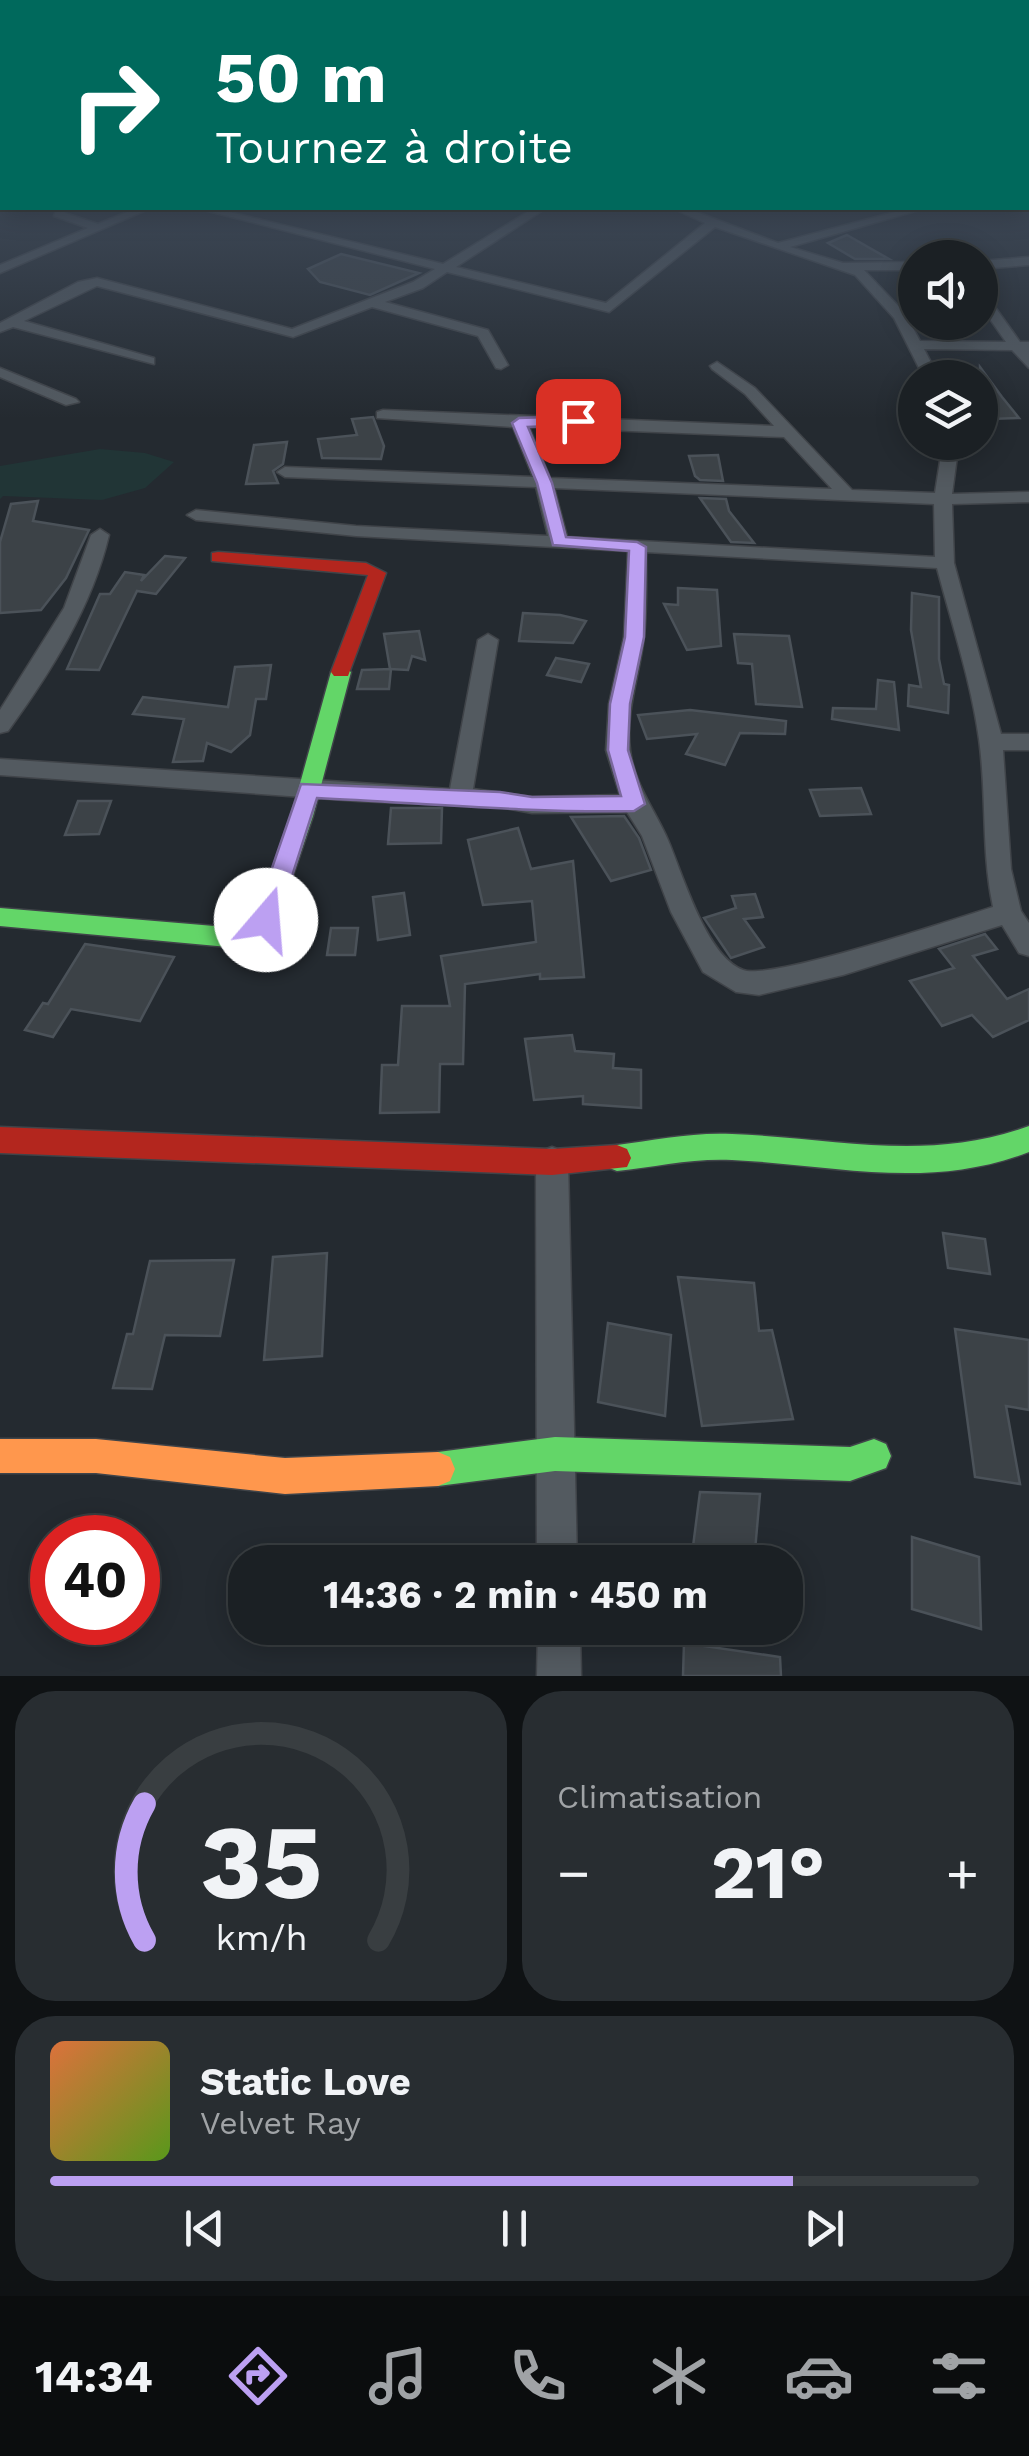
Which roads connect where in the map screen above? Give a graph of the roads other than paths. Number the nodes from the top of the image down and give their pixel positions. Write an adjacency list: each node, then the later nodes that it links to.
1 (421, 262): 7 (street)
2 (459, 262): 7 (street)
3 (664, 262): 7 (street)
4 (832, 262): 5 (street)
5 (846, 266): 6 (street); 11 (street)
6 (898, 266)
7 (449, 269): 8 (street)
8 (376, 304): 10 (street); 15 (street)
9 (998, 317): 12 (street)
10 (6, 325): 14 (street)
11 (918, 346): 12 (street); 13 (street)
12 (1022, 346): 16 (street)
13 (924, 360)
14 (150, 361)
15 (502, 364)
16 (1029, 364)
17 (717, 366): 22 (street)
18 (0, 372): 19 (street)
19 (71, 402)
20 (383, 415): 21 (street)
21 (519, 423): 22 (street); 25 (street)
22 (787, 432): 26 (street)
23 (948, 460): 28 (street)
24 (285, 472): 25 (street)
25 (544, 483): 26 (street); 31 (street)
26 (845, 493): 28 (street)
27 (1029, 497): 28 (street)
28 (943, 499): 34 (street)
29 (196, 515): 31 (street)
30 (100, 535): 36 (street)
31 (559, 542): 32 (street)
32 (637, 547): 34 (street); 42 (street)
33 (218, 557): 40 (street)
34 (945, 563): 37 (street)
35 (488, 640): 41 (street)
36 (0, 726)
37 (991, 742): 38 (street); 43 (street)
38 (1029, 742)
39 (0, 766): 40 (street)
40 (308, 790): 41 (street); 44 (street)
41 (460, 797): 42 (street)
42 (634, 804): 43 (street)
43 (1008, 914): 45 (street)
44 (0, 918)
45 (1029, 945)
46 (0, 1140): 48 (street)
47 (1026, 1149): 48 (street)
48 (552, 1162): 49 (street)
49 (556, 1454): 50 (street); 51 (street); 52 (street)
50 (0, 1456)
51 (874, 1456)
52 (558, 1545)
53 (559, 1645): 54 (street)
54 (559, 1676)

